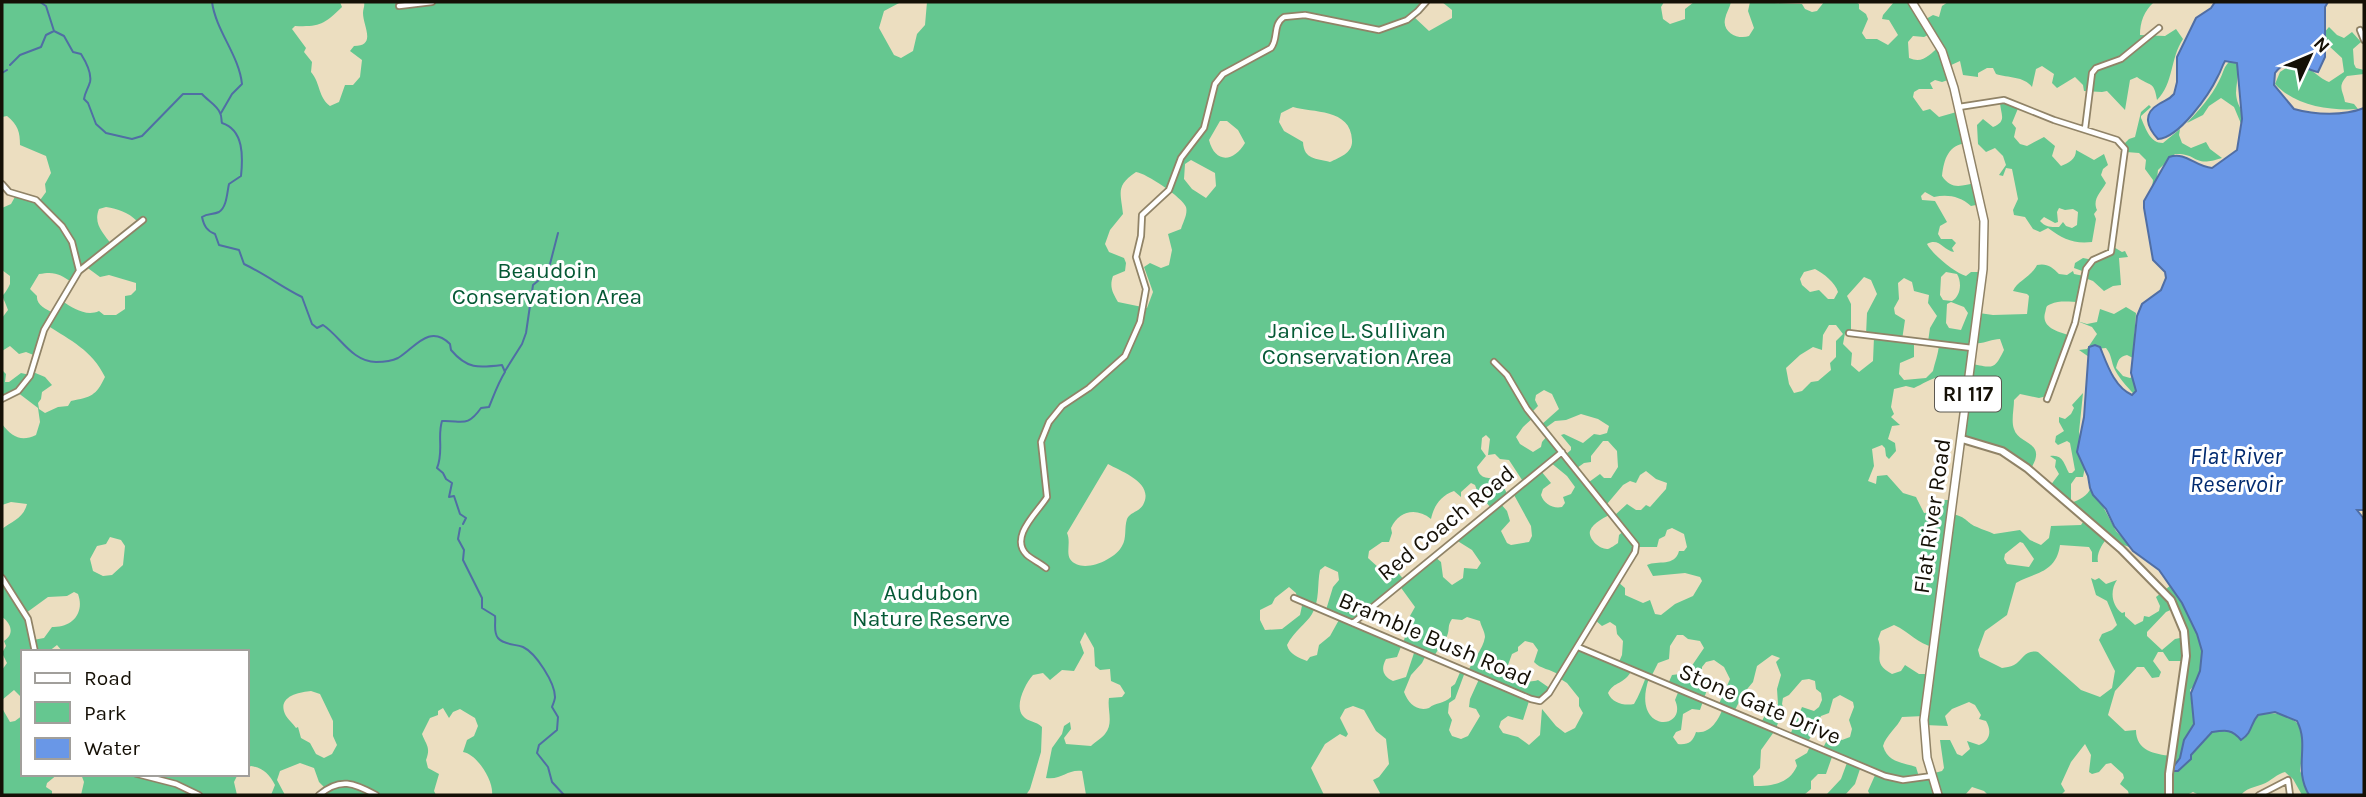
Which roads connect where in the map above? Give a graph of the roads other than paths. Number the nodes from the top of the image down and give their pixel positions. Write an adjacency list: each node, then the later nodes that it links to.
1 (432, 2): 4 (street)
2 (1426, 2): 20 (street)
3 (1915, 3): 8 (main road, Flat River Road / RI 117)
4 (399, 6)
5 (2160, 28): 9 (street)
6 (2360, 30): 7 (street)
7 (2364, 40)
8 (1959, 107): 9 (street); 14 (main road, Flat River Road / RI 117)
9 (2084, 129): 17 (street)
10 (2, 184): 12 (street)
11 (143, 220): 12 (street)
12 (79, 271): 16 (street)
13 (1849, 333): 14 (street)
14 (1973, 348): 18 (main road, Flat River Road / RI 117)
15 (1494, 362): 19 (street, Bramble Bush Road)
16 (2, 399)
17 (2048, 399)
18 (1962, 439): 27 (main road, Flat River Road / RI 117); 32 (street)
19 (1562, 452): 23 (street, Red Coach Road); 24 (street, Bramble Bush Road)
20 (1046, 568)
21 (2, 578): 25 (street)
22 (1294, 598): 23 (street, Bramble Bush Road)
23 (1353, 623): 24 (street, Bramble Bush Road)
24 (1578, 647): 27 (street, Stone Gate Drive)
25 (35, 650)
26 (144, 776): 28 (street)
27 (1932, 776): 31 (main road, Flat River Road / RI 117)
28 (199, 795)
29 (319, 795): 30 (street)
30 (376, 795)
31 (1938, 795)
32 (2169, 795)
33 (2259, 795): 34 (street)
34 (2290, 795)

